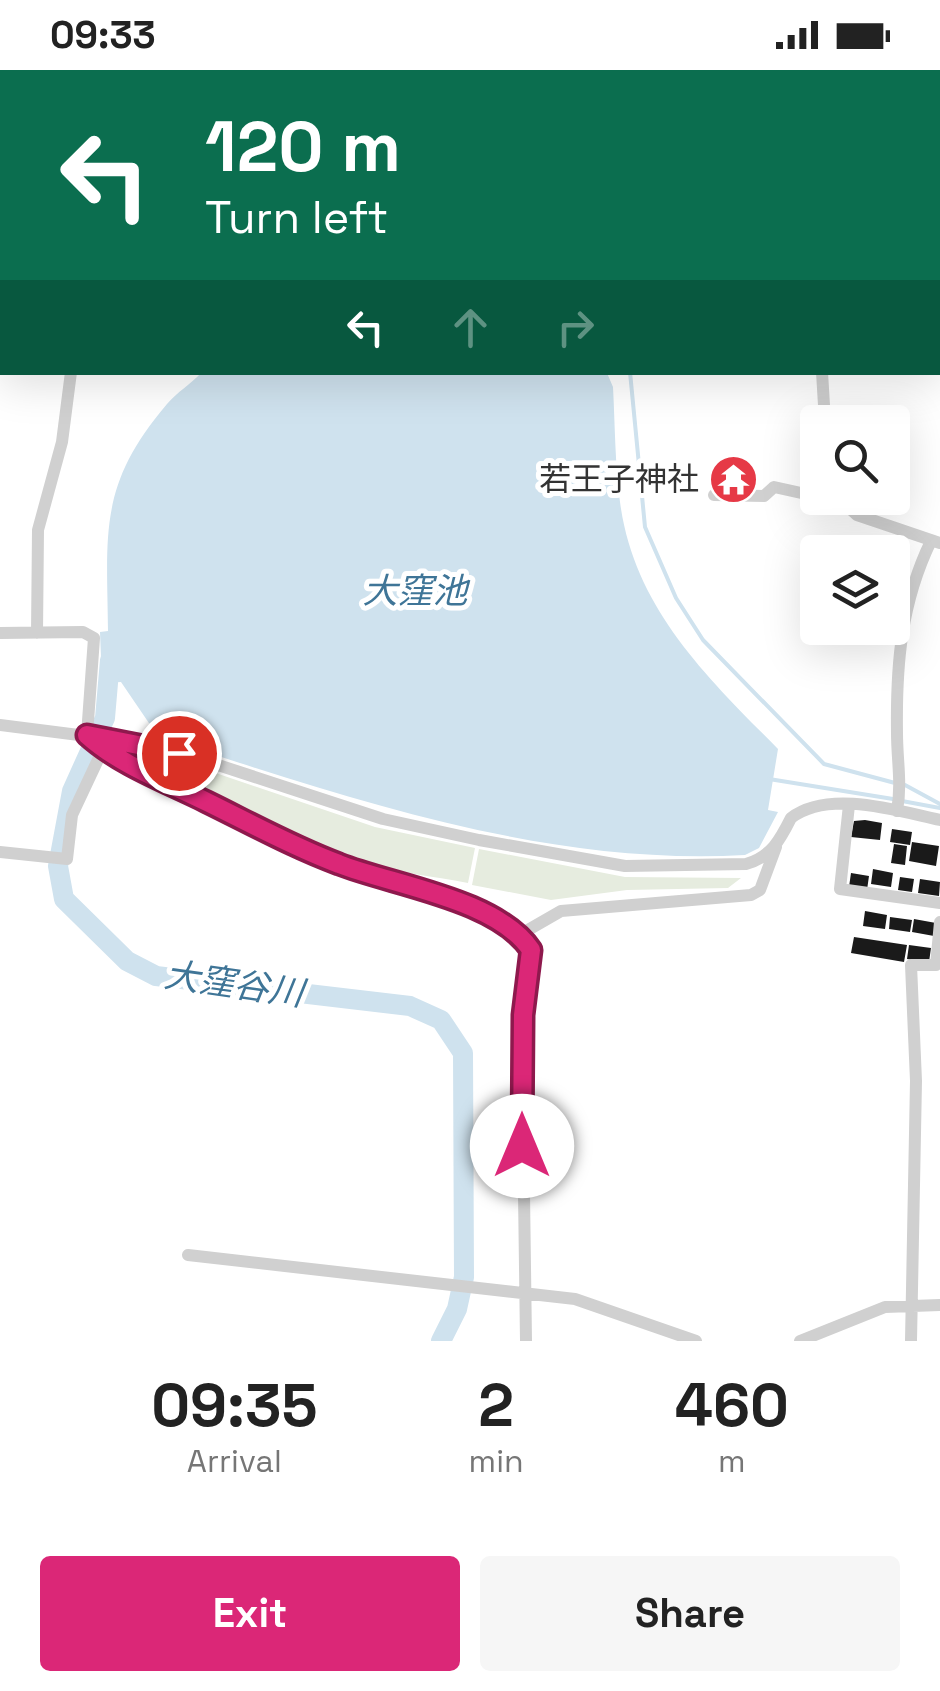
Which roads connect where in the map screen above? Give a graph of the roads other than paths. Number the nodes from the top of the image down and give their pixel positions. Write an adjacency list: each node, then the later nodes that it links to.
1 (71, 375): 8 (street)
2 (822, 375): 3 (street)
3 (824, 405)
4 (800, 492): 5 (street)
5 (714, 495)
6 (856, 515): 7 (street)
7 (935, 542): 12 (street)
8 (37, 632): 9 (street); 11 (street)
9 (0, 633)
10 (0, 725): 11 (street)
11 (95, 740): 15 (street); 16 (street); 19 (street)
12 (900, 795): 13 (street); 14 (street)
13 (849, 805): 15 (street); 17 (street)
14 (940, 820)
15 (777, 845): 19 (street)
16 (0, 852)
17 (940, 903)
18 (940, 922): 20 (street)
19 (521, 934): 22 (street)
20 (938, 966): 24 (street)
21 (188, 1255): 22 (street)
22 (522, 1292): 25 (street); 26 (street)
23 (940, 1305): 24 (street)
24 (912, 1309): 27 (street); 28 (street)
25 (526, 1341)
26 (696, 1341)
27 (800, 1341)
28 (912, 1341)

